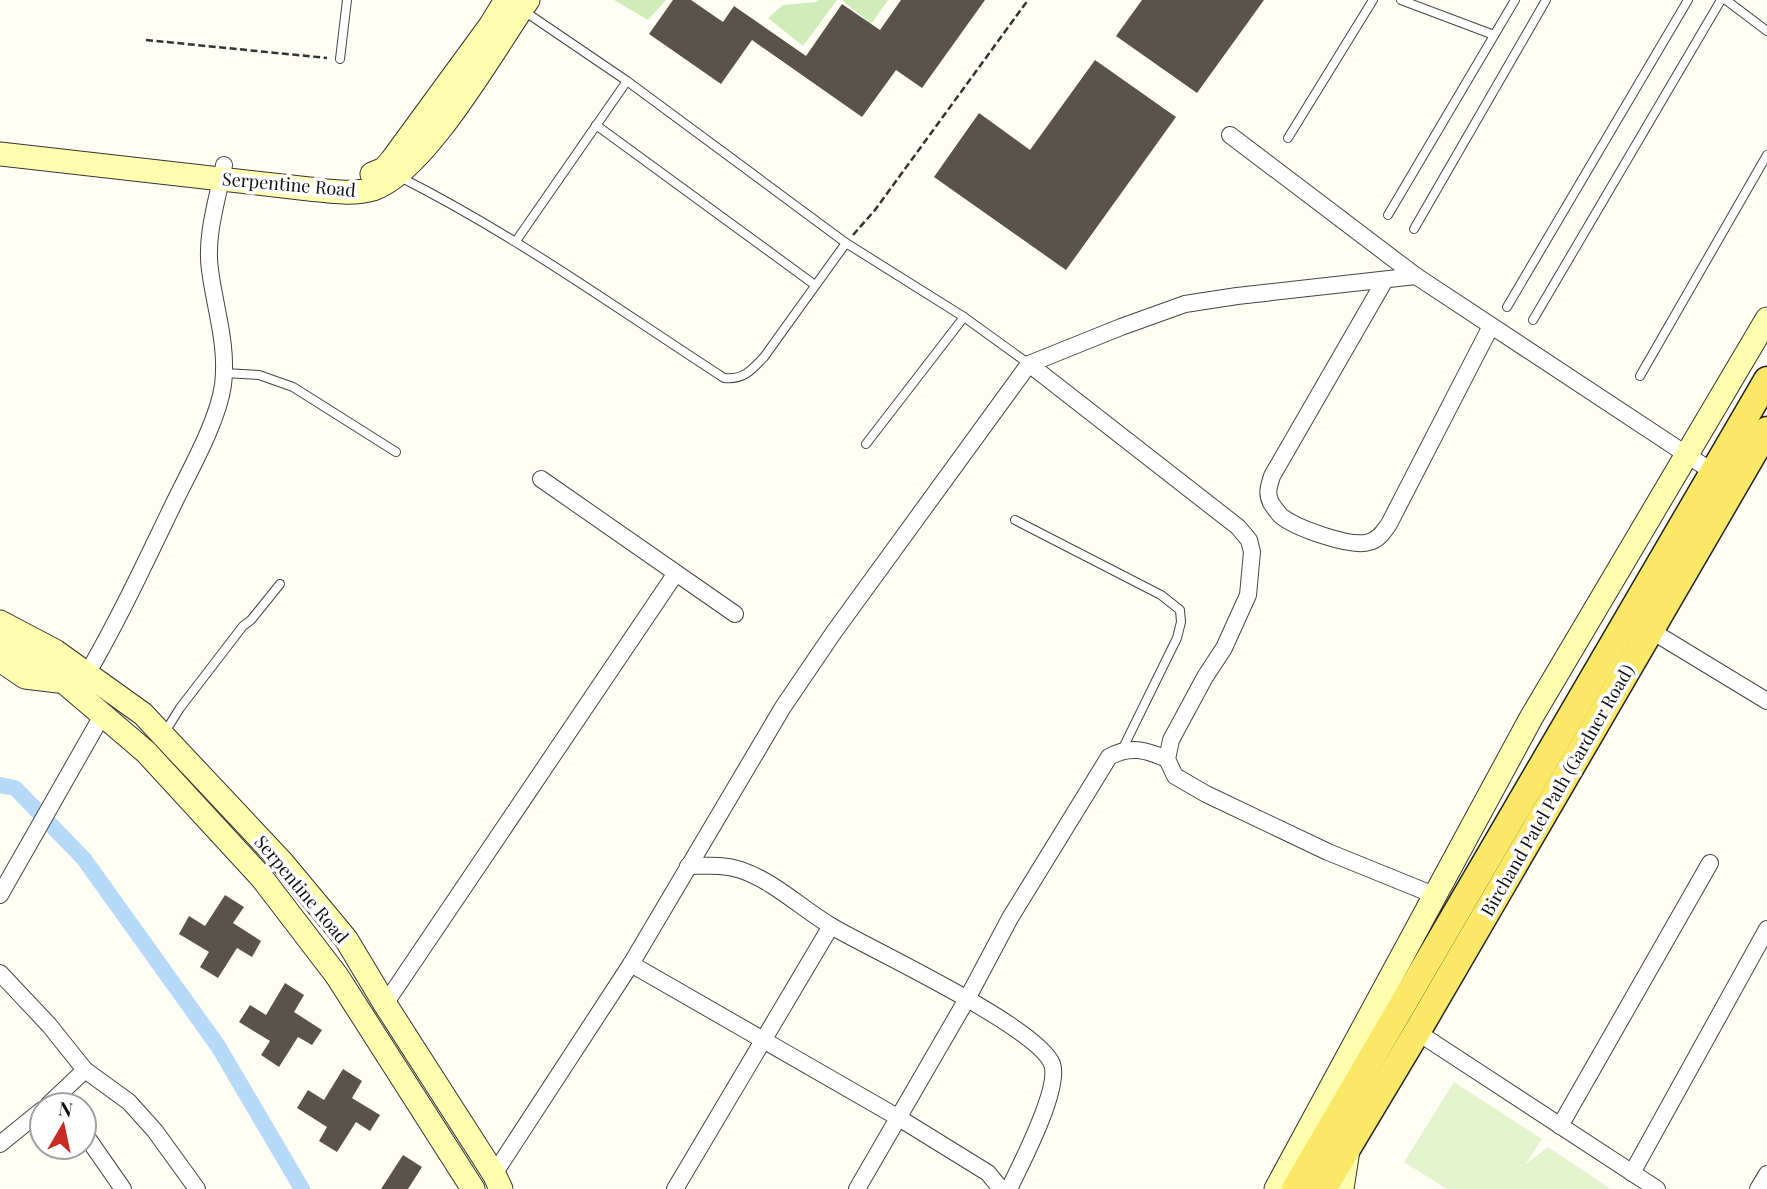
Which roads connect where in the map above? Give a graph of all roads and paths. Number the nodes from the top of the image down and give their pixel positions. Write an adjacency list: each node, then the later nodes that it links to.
1 (348, 0): 13 (lane)
2 (1028, 0): 26 (path)
3 (1373, 0): 17 (lane)
4 (1401, 0): 11 (lane)
5 (1515, 0): 11 (lane)
6 (1546, 0): 24 (lane)
7 (1688, 0): 30 (lane)
8 (1723, 0): 10 (lane); 33 (lane)
9 (516, 2): 14 (lane); 22 (street)
10 (1767, 31)
11 (1494, 35): 23 (lane)
12 (146, 40): 13 (path)
13 (340, 59)
14 (627, 81): 15 (lane); 26 (lane)
15 (596, 125): 25 (lane); 29 (lane)
16 (1230, 135): 27 (street)
17 (1288, 138)
18 (0, 141): 21 (street)
19 (0, 154): 21 (street, Serpentine Road)
20 (1767, 155): 37 (lane)
21 (223, 171): 22 (street, Serpentine Road); 36 (street)
22 (383, 179): 25 (lane)
23 (1388, 215)
24 (1414, 229)
25 (516, 242): 29 (lane)
26 (846, 243): 29 (lane); 31 (lane)
27 (1416, 276): 28 (street); 34 (street)
28 (1385, 280): 34 (street); 35 (street)
29 (815, 285)
30 (1507, 307)
31 (964, 317): 35 (lane); 40 (lane)
32 (1767, 318): 42 (street)
33 (1533, 320)
34 (1491, 326): 42 (street)
35 (1029, 365): 59 (street); 64 (street)
36 (223, 373): 41 (lane); 53 (street)
37 (1640, 376)
38 (1767, 380): 43 (main road, Birchand Patel Path (Gardner Road))
39 (1767, 430): 50 (main road, Birchand Patel Path (Gardner Road))
40 (866, 444)
41 (396, 452)
42 (1685, 454): 43 (street); 67 (street)
43 (1713, 472): 68 (main road, Birchand Patel Path (Gardner Road))
44 (541, 479): 46 (street)
45 (1015, 520): 57 (lane)
46 (676, 573): 48 (street); 74 (street)
47 (280, 584): 56 (lane)
48 (735, 614)
49 (0, 622): 53 (street)
50 (1650, 630): 54 (street); 75 (main road, Birchand Patel Path (Gardner Road))
51 (0, 642): 53 (street)
52 (0, 660): 53 (street)
53 (69, 674): 55 (street); 56 (street, Serpentine Road)
54 (1767, 701)
55 (103, 714): 58 (street); 66 (street)
56 (164, 734): 58 (lane); 60 (street, Serpentine Road)
57 (1122, 750): 59 (street); 73 (street)
58 (146, 752): 61 (street)
59 (1167, 759): 67 (street)
60 (219, 794): 61 (street); 62 (street, Serpentine Road)
61 (201, 811): 65 (street)
62 (282, 862): 65 (street); 74 (street, Serpentine Road)
63 (1710, 863): 81 (street)
64 (688, 866): 69 (street); 71 (street)
65 (262, 878): 90 (street)
66 (0, 895)
67 (1434, 895): 68 (street); 95 (street)
68 (1458, 908): 96 (main road, Birchand Patel Path (Gardner Road))
69 (831, 926): 73 (street); 76 (street)
70 (1767, 929): 85 (street)
71 (631, 964): 76 (street); 87 (street)
72 (0, 973): 77 (street)
73 (967, 999): 79 (street); 94 (street)
74 (385, 1004): 87 (street, Serpentine Road)
75 (1417, 1032): 81 (street); 83 (main road, Birchand Patel Path (Gardner Road))
76 (764, 1040): 79 (street); 91 (street)
77 (85, 1070): 78 (street); 89 (street)
78 (67, 1091)
79 (899, 1118): 92 (street); 93 (street)
80 (28, 1121): 82 (street)
81 (1560, 1126): 85 (street)
82 (0, 1144)
83 (1348, 1150): 97 (main road, Birchand Patel Path (Gardner Road)); 98 (street)
84 (98, 1153): 88 (street)
85 (1632, 1173): 99 (street)
86 (1767, 1174): 100 (street)
87 (498, 1182)
88 (123, 1189)
89 (197, 1189)
90 (474, 1189)
91 (675, 1189)
92 (857, 1189)
93 (1001, 1189)
94 (1010, 1189)
95 (1276, 1189)
96 (1296, 1189)
97 (1323, 1189)
98 (1342, 1189)
99 (1657, 1189)
100 (1758, 1189)

